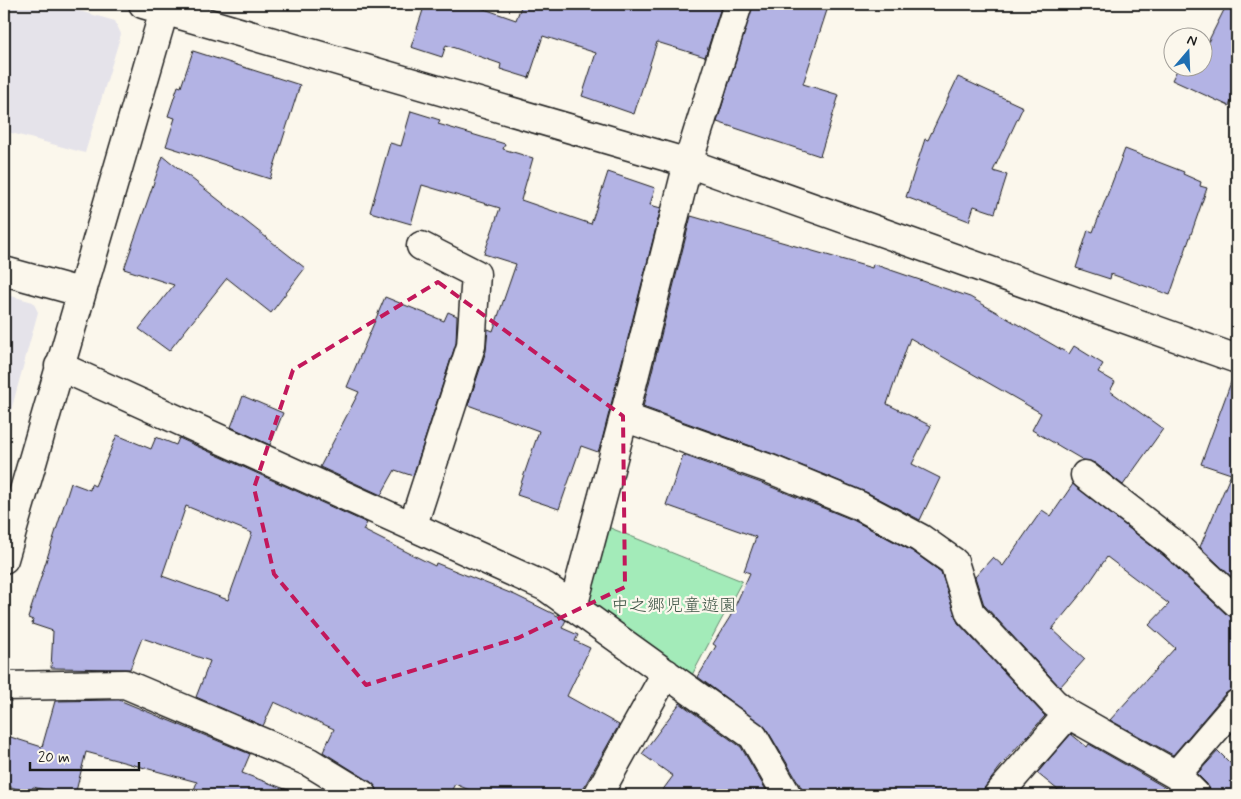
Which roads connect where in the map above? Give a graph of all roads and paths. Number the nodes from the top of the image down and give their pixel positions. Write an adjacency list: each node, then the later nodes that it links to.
1 (738, 4): 3 (street)
2 (158, 6): 3 (street); 6 (street)
3 (688, 162): 7 (street); 9 (street)
4 (421, 246): 11 (street)
5 (4, 271): 6 (street)
6 (80, 292): 8 (street)
7 (1237, 358)
8 (59, 366): 11 (street); 12 (street)
9 (624, 417): 14 (street); 18 (street)
10 (1085, 475): 13 (street)
11 (413, 525): 14 (street)
12 (4, 559)
13 (1237, 603)
14 (572, 607): 15 (street)
15 (666, 673): 21 (street); 22 (street)
16 (4, 686): 20 (street)
17 (1237, 704): 19 (street)
18 (1068, 714): 19 (street); 23 (street)
19 (1176, 775): 24 (street)
20 (363, 795)
21 (598, 795)
22 (786, 795)
23 (998, 795)
24 (1196, 795)

